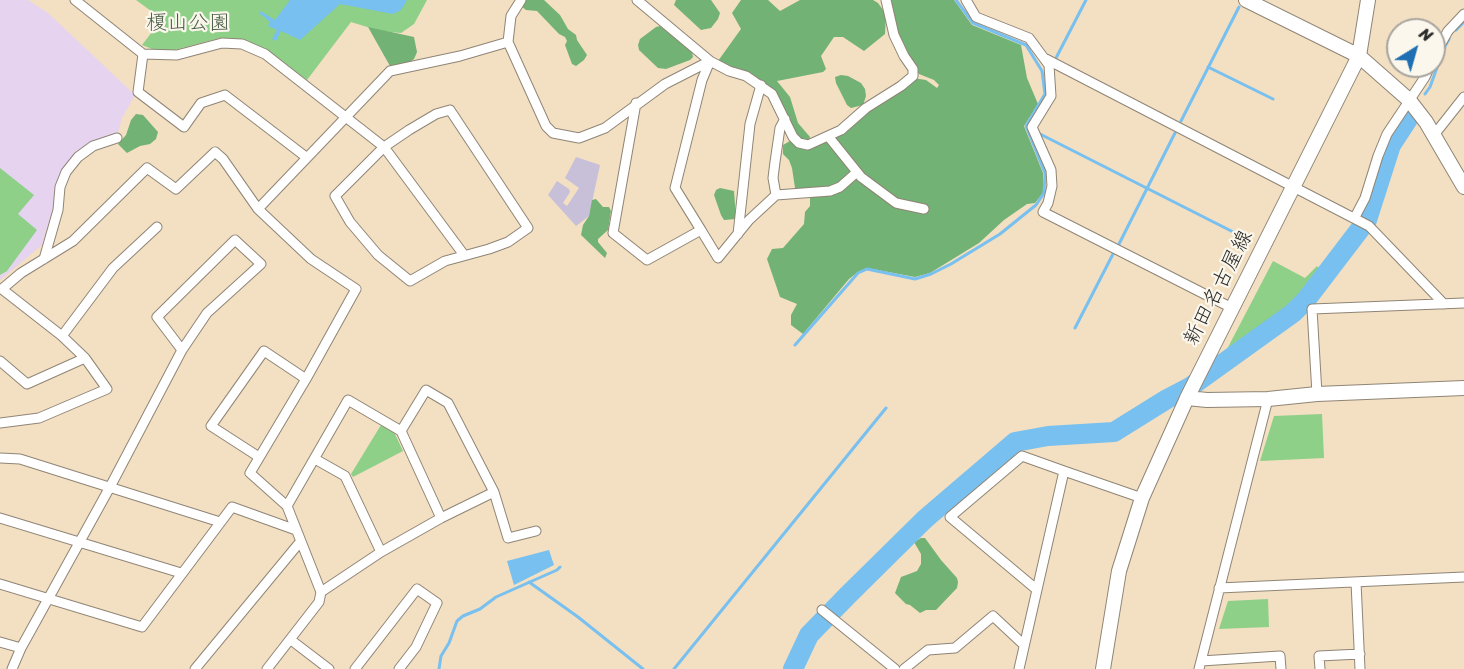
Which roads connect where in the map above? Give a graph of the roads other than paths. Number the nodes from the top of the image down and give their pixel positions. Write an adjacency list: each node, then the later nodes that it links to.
1 (75, 0): 11 (street)
2 (521, 0): 10 (street)
3 (637, 0): 14 (street)
4 (886, 0): 23 (street)
5 (966, 0): 13 (street)
6 (1246, 0): 12 (main road)
7 (1368, 0): 12 (main road, 新田名古屋線)
8 (1464, 14): 9 (street)
9 (1446, 35)
10 (508, 42): 19 (street); 20 (street)
11 (143, 54): 20 (street); 26 (street)
12 (1359, 56): 18 (main road); 28 (main road, 新田名古屋線)
13 (1046, 59): 28 (street); 42 (street)
14 (710, 61): 16 (street); 19 (street); 35 (street)
15 (1424, 78): 18 (street)
16 (761, 85): 21 (street); 36 (street)
17 (1464, 97): 22 (street)
18 (1409, 100): 22 (main road); 33 (street)
19 (636, 103): 35 (street)
20 (346, 116): 25 (street); 26 (street)
21 (785, 119): 23 (street); 30 (street)
22 (1434, 135): 29 (main road)
23 (828, 136): 27 (street)
24 (117, 138): 38 (street)
25 (384, 147): 37 (street); 37 (street); 37 (street)
26 (306, 157): 31 (street)
27 (857, 172): 30 (street); 32 (street)
28 (1293, 187): 33 (street); 42 (main road, 新田名古屋線)
29 (1464, 187)
30 (776, 195): 36 (street)
31 (258, 209): 38 (street); 47 (street)
32 (924, 209)
33 (1356, 218): 41 (street)
34 (157, 227): 43 (street)
35 (701, 230): 36 (street)
36 (738, 234)
37 (464, 255)
38 (44, 259): 39 (street)
39 (1, 289): 43 (street)
40 (1464, 303): 41 (street)
41 (1444, 304): 49 (street)
42 (1232, 308): 50 (main road, 新田名古屋線)
43 (62, 336): 45 (street)
44 (182, 350): 44 (street); 58 (street)
45 (85, 358): 46 (street); 52 (street)
46 (0, 361)
47 (306, 379): 54 (street); 54 (street)
48 (1464, 388): 49 (main road)
49 (1317, 394): 51 (main road)
50 (1188, 396): 51 (main road); 60 (main road, 新田名古屋線)
51 (1268, 399): 74 (street)
52 (0, 423)
53 (401, 431): 56 (street); 59 (street); 63 (street)
54 (259, 457): 61 (street)
55 (0, 458): 58 (street)
56 (315, 459): 61 (street); 69 (street)
57 (1064, 471): 60 (street); 75 (street); 75 (street)
58 (110, 487): 64 (street); 68 (street)
59 (494, 492): 63 (street); 66 (street)
60 (1142, 498): 94 (main road, 新田名古屋線)
61 (287, 506): 65 (street)
62 (0, 518): 68 (street)
63 (441, 518): 69 (street)
64 (220, 522): 65 (street); 70 (street)
65 (296, 530): 67 (street)
66 (536, 531)
67 (300, 542): 76 (street); 86 (street)
68 (78, 543): 70 (street); 77 (street)
69 (381, 552): 76 (street)
70 (181, 573): 77 (street)
71 (1464, 577): 72 (street)
72 (1356, 582): 74 (street); 83 (street)
73 (0, 584): 77 (street)
74 (1219, 588): 84 (street)
75 (1036, 589): 81 (street)
76 (321, 592): 79 (street)
77 (48, 600): 82 (street)
78 (822, 610): 91 (street)
79 (291, 640): 87 (street); 88 (street)
80 (0, 642): 82 (street)
81 (1024, 645): 92 (street); 93 (street)
82 (21, 648): 85 (street)
83 (1360, 654): 96 (street); 97 (street)
84 (1200, 665): 95 (street)
85 (12, 669)
86 (195, 669)
87 (267, 669)
88 (329, 669)
89 (355, 669): 90 (street)
90 (399, 669)
91 (895, 669)
92 (904, 669)
93 (1019, 669)
94 (1104, 669)
95 (1281, 669)
96 (1320, 669)
97 (1360, 669)

